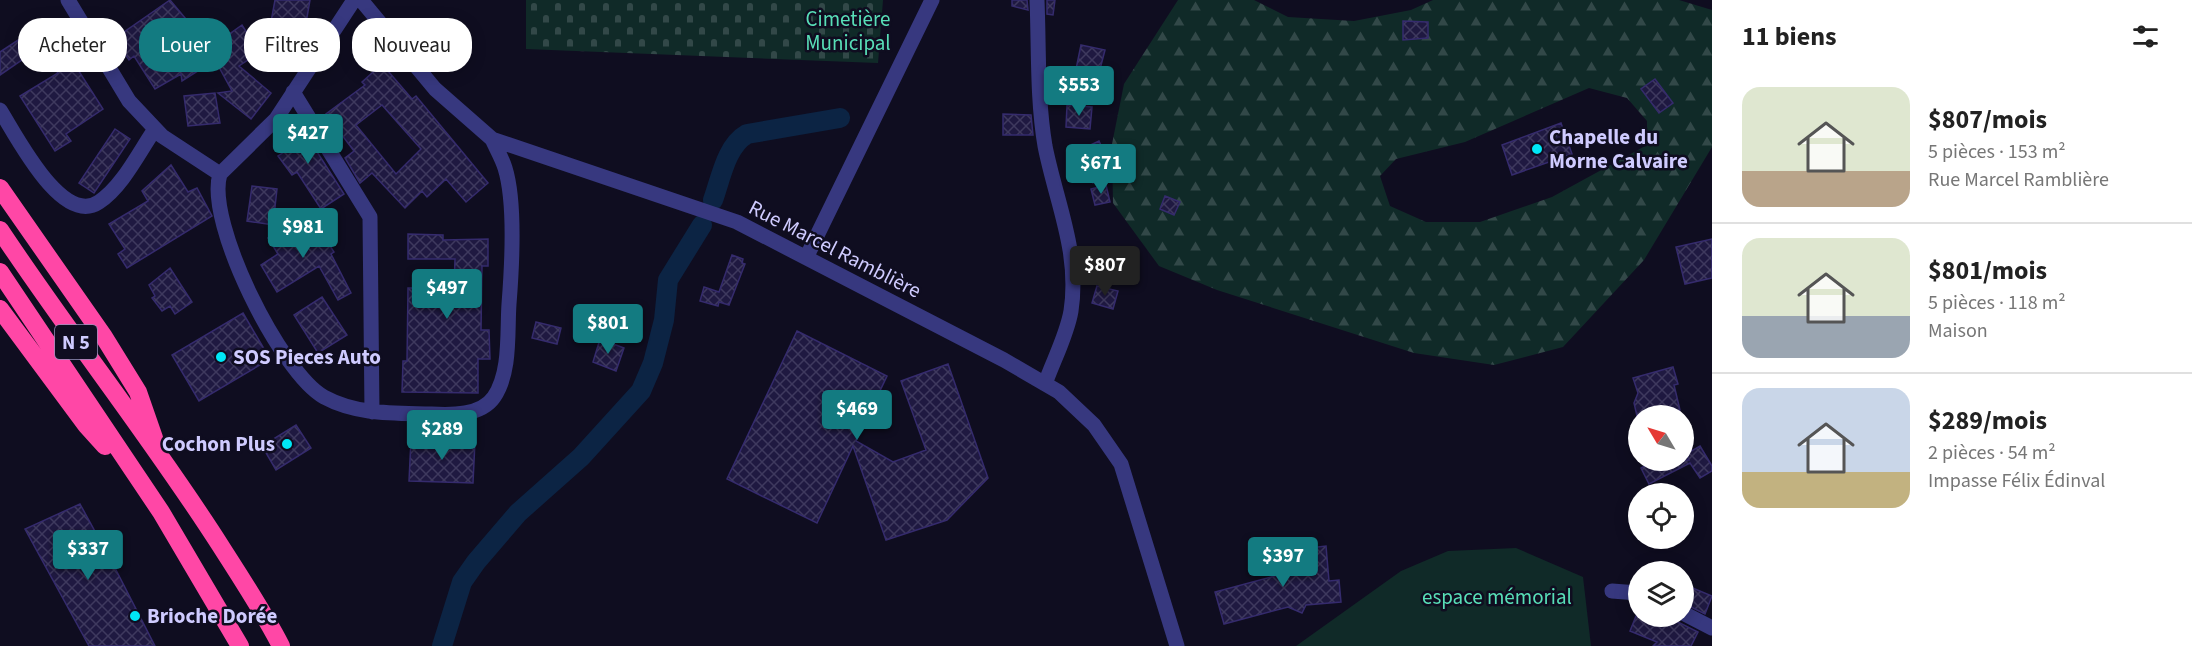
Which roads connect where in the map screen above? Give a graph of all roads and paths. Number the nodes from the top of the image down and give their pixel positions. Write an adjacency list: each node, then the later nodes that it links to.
1 (68, 0): 8 (street)
2 (354, 0): 6 (street)
3 (361, 0): 9 (street, Rue Marcel Ramblière)
4 (933, 0): 13 (street)
5 (1037, 0): 16 (street)
6 (293, 92): 10 (street); 17 (street)
7 (0, 110): 8 (street)
8 (155, 129): 10 (street)
9 (492, 139): 13 (street, Rue Marcel Ramblière); 17 (street)
10 (220, 174): 17 (street)
11 (0, 188): 18 (highway)
12 (0, 230): 18 (highway, N 5)
13 (807, 256): 16 (street, Rue Marcel Ramblière)
14 (0, 272): 19 (highway, N 5)
15 (0, 309): 19 (highway)
16 (1045, 384): 26 (street, Rue Marcel Ramblière)
17 (372, 412)
18 (157, 450): 25 (highway, N 5)
19 (128, 464): 24 (highway, N 5)
20 (1612, 591): 21 (street)
21 (1628, 592)
22 (1694, 619): 23 (street)
23 (1712, 628)
24 (240, 646)
25 (281, 646)
26 (1178, 646)

